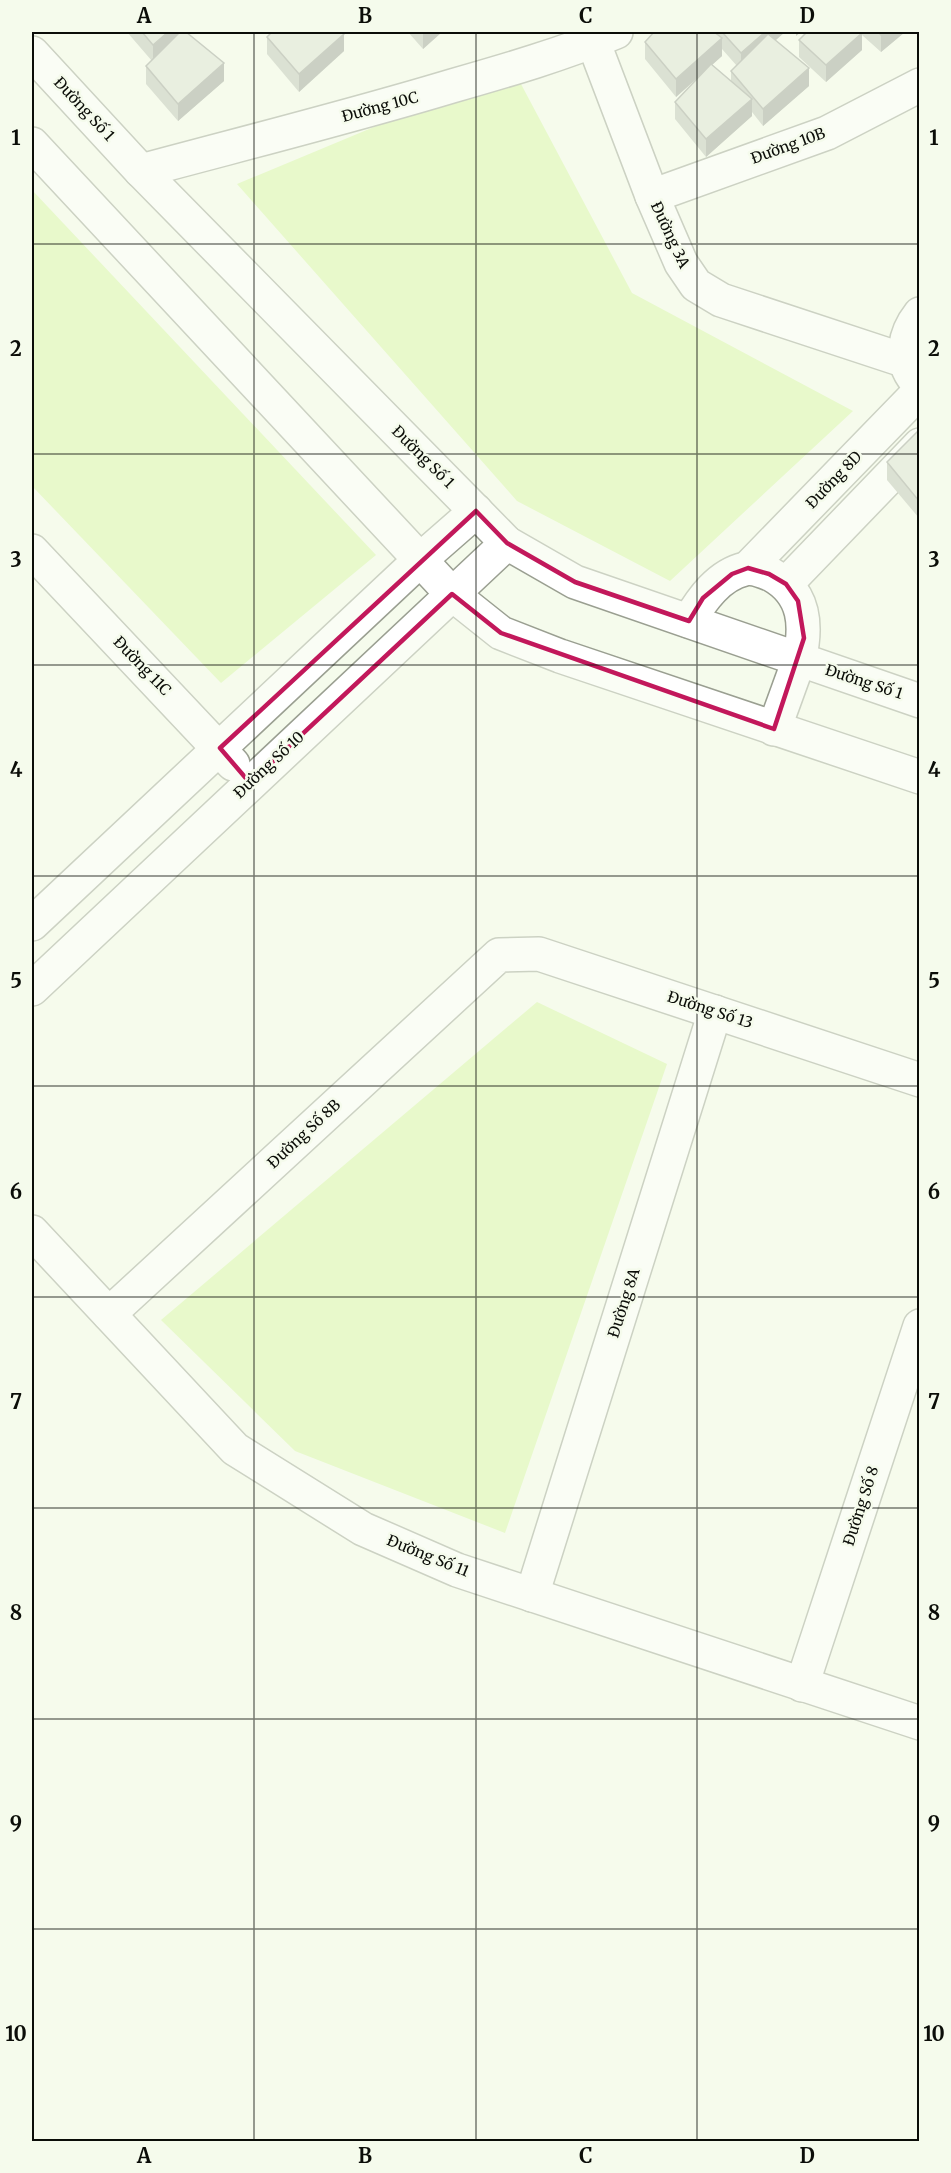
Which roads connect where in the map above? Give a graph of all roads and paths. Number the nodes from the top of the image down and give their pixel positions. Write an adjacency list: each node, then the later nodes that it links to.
1 (605, 36): 5 (street, Đường 10C); 6 (street, Đường 3A)
2 (32, 53): 5 (street, Đường Số 1)
3 (920, 85): 6 (street, Đường 10B)
4 (32, 144): 14 (street)
5 (141, 171): 11 (street, Đường Số 1)
6 (652, 196): 8 (street, Đường 3A)
7 (920, 314): 8 (street)
8 (913, 373)
9 (920, 392): 15 (street, Đường 8D)
10 (920, 445): 16 (street)
11 (476, 511): 12 (street, Đường Số 1); 14 (street)
12 (507, 543): 17 (street, Đường Số 10); 18 (street, Đường Số 1)
13 (32, 551): 22 (street, Đường 11C)
14 (420, 560): 17 (street); 22 (street)
15 (748, 568): 16 (street); 18 (street, Đường 8D)
16 (786, 584): 19 (street)
17 (452, 594): 21 (street); 24 (street, Đường Số 10)
18 (689, 621): 19 (street, Đường Số 1)
19 (799, 660): 20 (street, Đường Số 1); 21 (street)
20 (920, 700)
21 (774, 729): 23 (street)
22 (220, 748): 24 (street, Đường 11C); 25 (street)
23 (920, 777)
24 (250, 783): 27 (street, Đường Số 10)
25 (32, 924)
26 (499, 955): 28 (street, Đường Số 13); 31 (street, Đường Số 8B)
27 (32, 989)
28 (716, 1012): 29 (street, Đường Số 13); 33 (street, Đường 8A)
29 (920, 1080)
30 (32, 1232): 31 (street, Đường Số 11)
31 (109, 1314): 33 (street, Đường Số 11)
32 (920, 1326): 34 (street, Đường Số 8)
33 (532, 1595): 34 (street, Đường Số 11)
34 (802, 1685): 35 (street, Đường Số 11)
35 (920, 1724)

